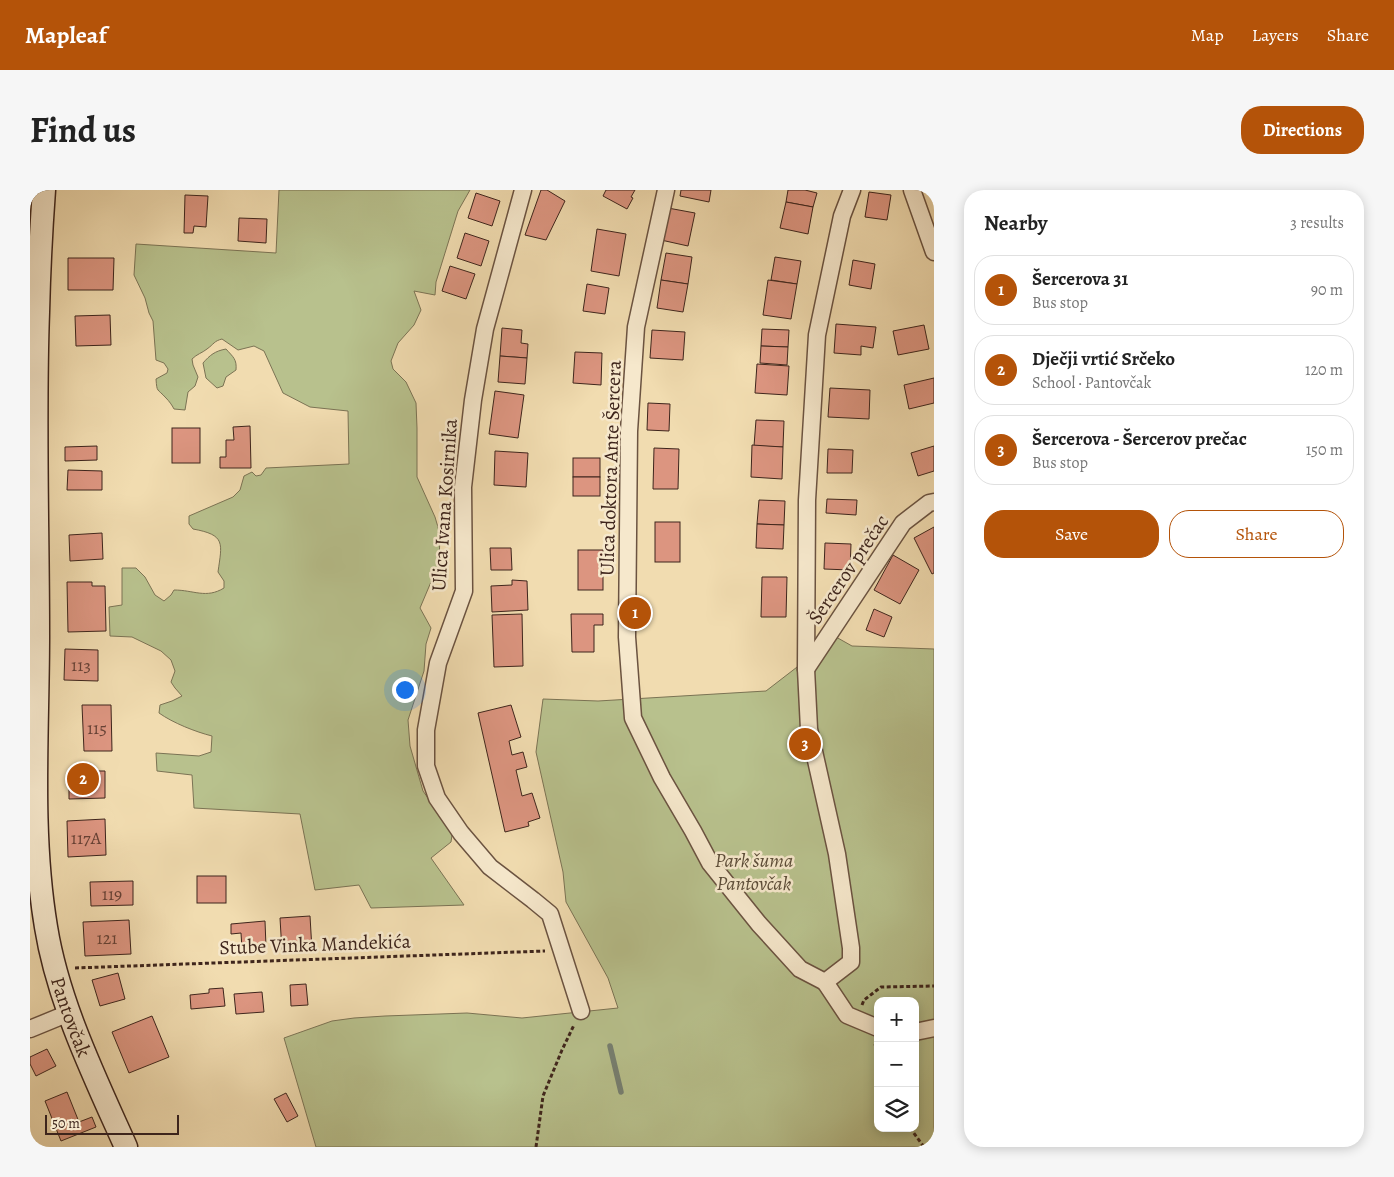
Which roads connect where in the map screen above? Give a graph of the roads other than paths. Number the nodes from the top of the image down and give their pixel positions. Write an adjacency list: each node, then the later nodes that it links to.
1 (44, 190): 9 (main road, Pantovčak)
2 (523, 190): 11 (street, Ulica Ivana Kosirnika)
3 (666, 190): 10 (street, Ulica doktora Ante Šercera)
4 (852, 190): 8 (street)
5 (912, 190): 6 (street)
6 (934, 252)
7 (934, 502): 8 (street, Šercerov prečac)
8 (806, 669): 10 (street)
9 (33, 724): 12 (main road, Pantovčak)
10 (825, 982): 13 (street)
11 (581, 1011)
12 (69, 1013): 15 (street); 17 (main road, Pantovčak)
13 (870, 1025)
14 (934, 1028): 16 (street)
15 (30, 1029)
16 (919, 1031)
17 (126, 1147)

